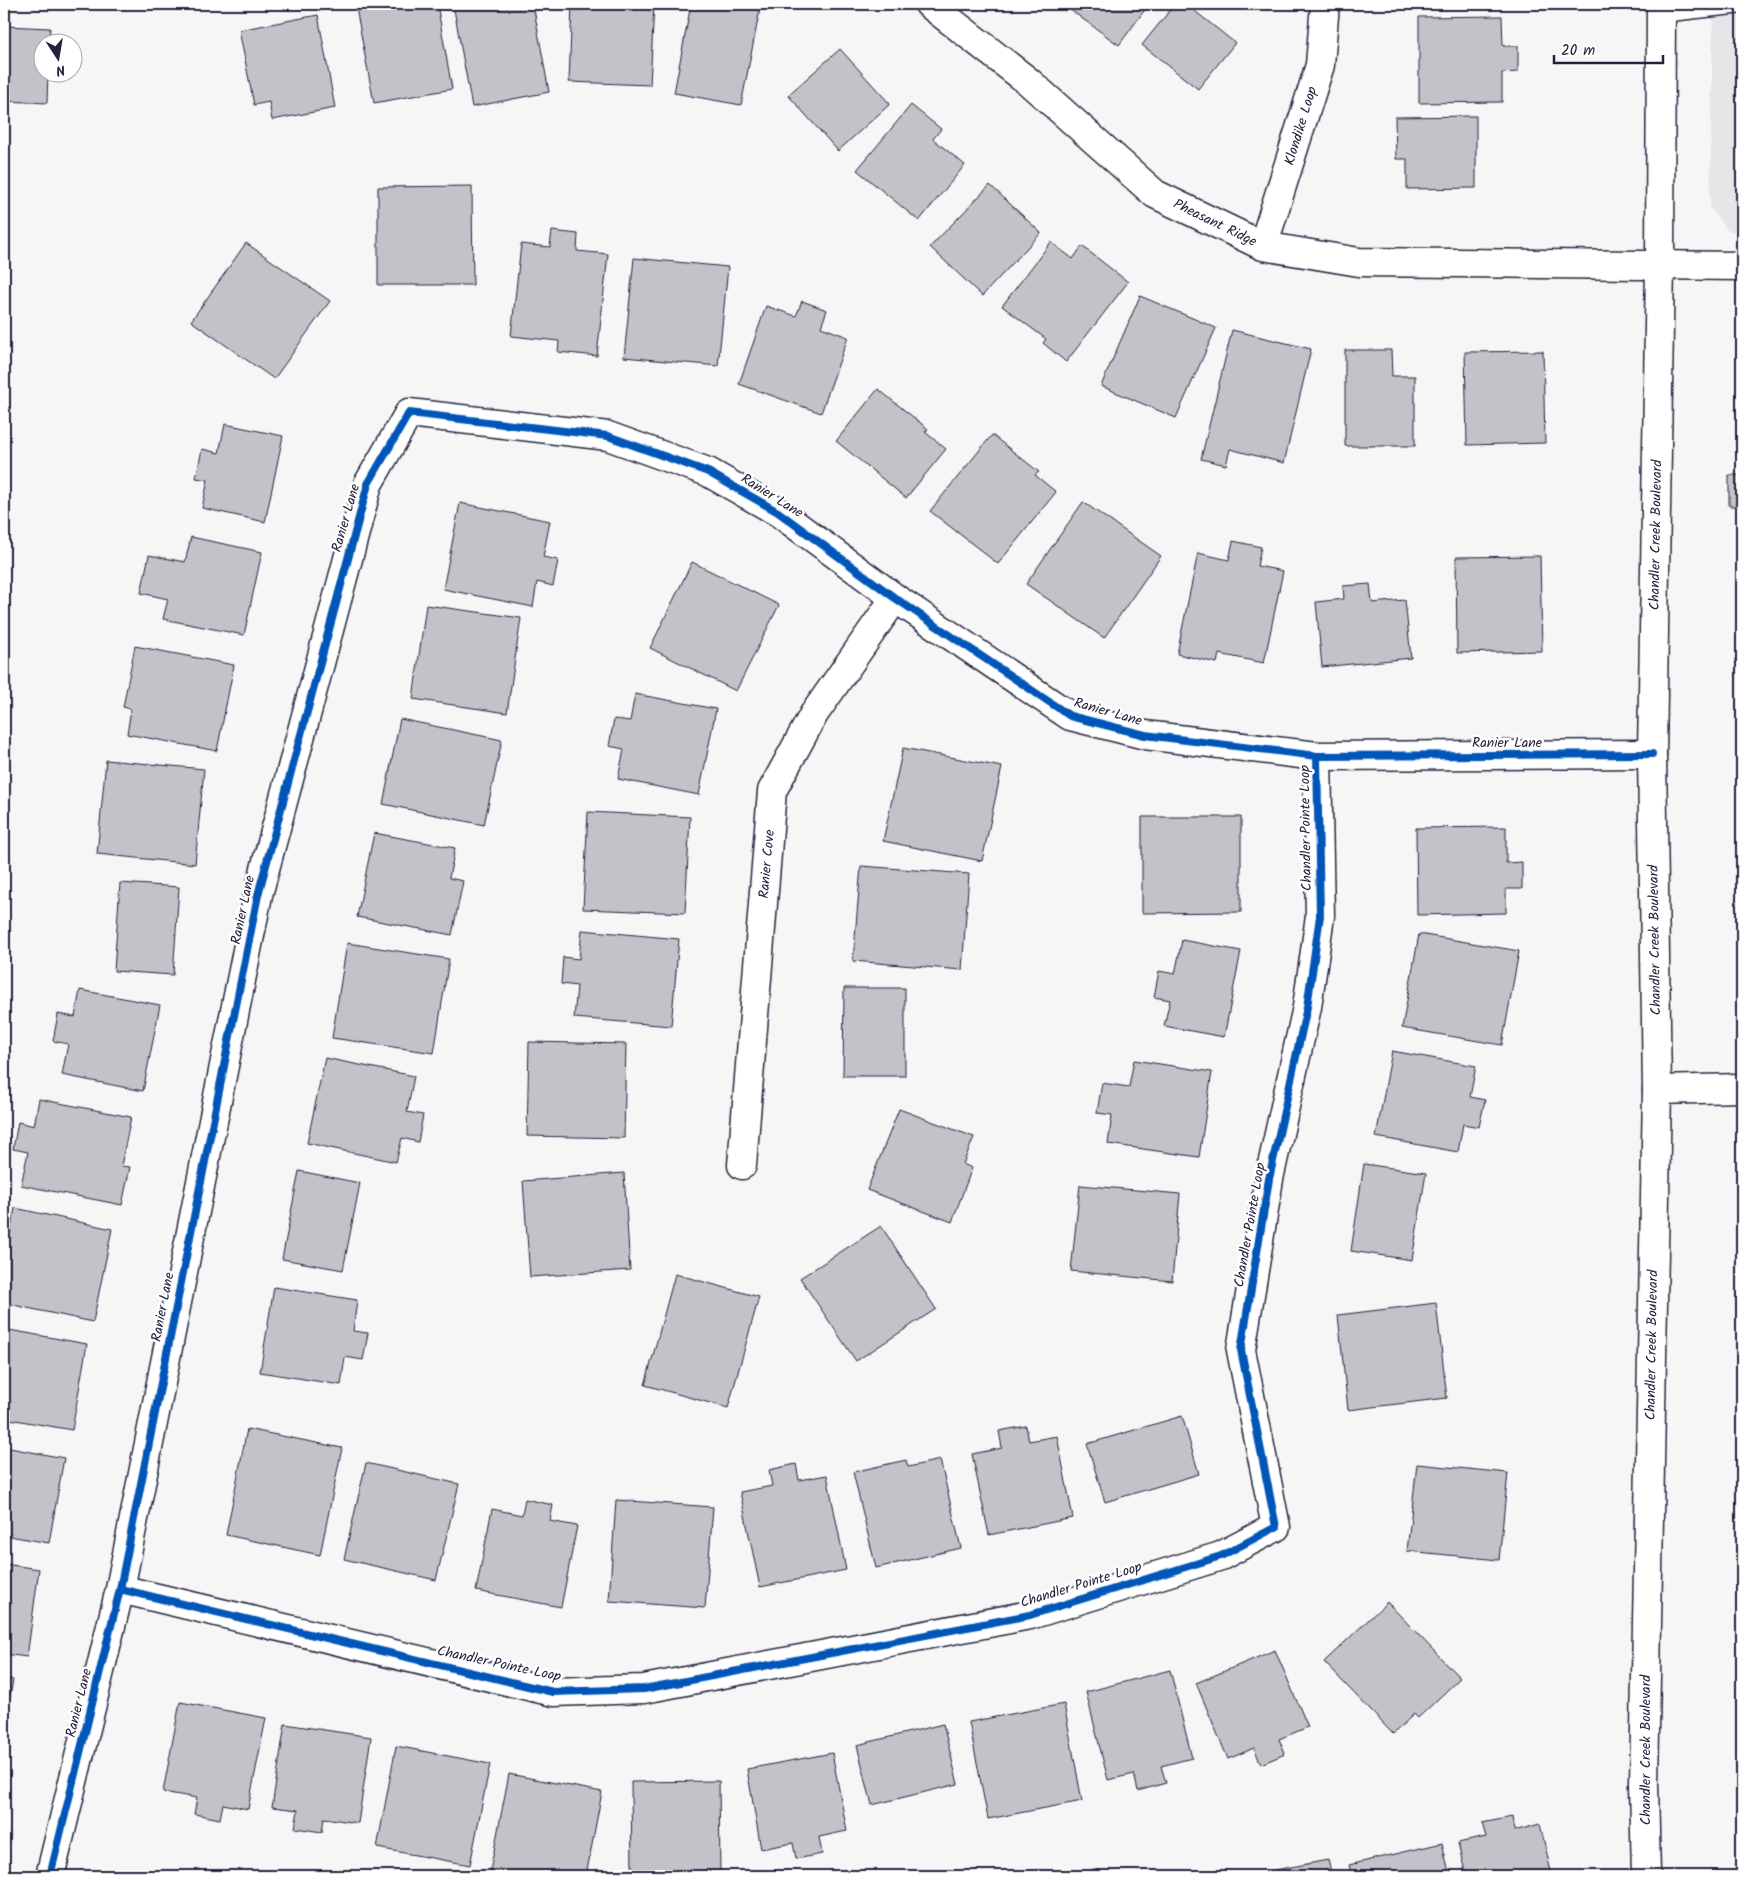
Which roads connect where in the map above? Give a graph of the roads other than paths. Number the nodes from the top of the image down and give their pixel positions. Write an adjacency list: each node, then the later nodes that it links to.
1 (928, 4): 5 (street, Pheasant Ridge)
2 (1325, 4): 5 (street, Klondike Loop)
3 (1742, 4): 4 (lane)
4 (1661, 8): 6 (street, Chandler Creek Boulevard)
5 (1263, 246): 6 (street, Pheasant Ridge)
6 (1660, 264): 7 (street, Pheasant Ridge); 9 (street, Chandler Creek Boulevard)
7 (1742, 266)
8 (894, 598): 10 (street, Ranier Lane); 13 (street, Ranier Cove); 14 (street, Ranier Lane)
9 (1652, 754): 10 (street, Ranier Lane); 12 (street, Chandler Creek Boulevard)
10 (1317, 756): 14 (street, Chandler Pointe Loop)
11 (1742, 1088): 12 (street)
12 (1657, 1090): 16 (street, Chandler Creek Boulevard)
13 (742, 1165)
14 (120, 1589): 15 (street, Ranier Lane)
15 (50, 1876)
16 (1646, 1876)

